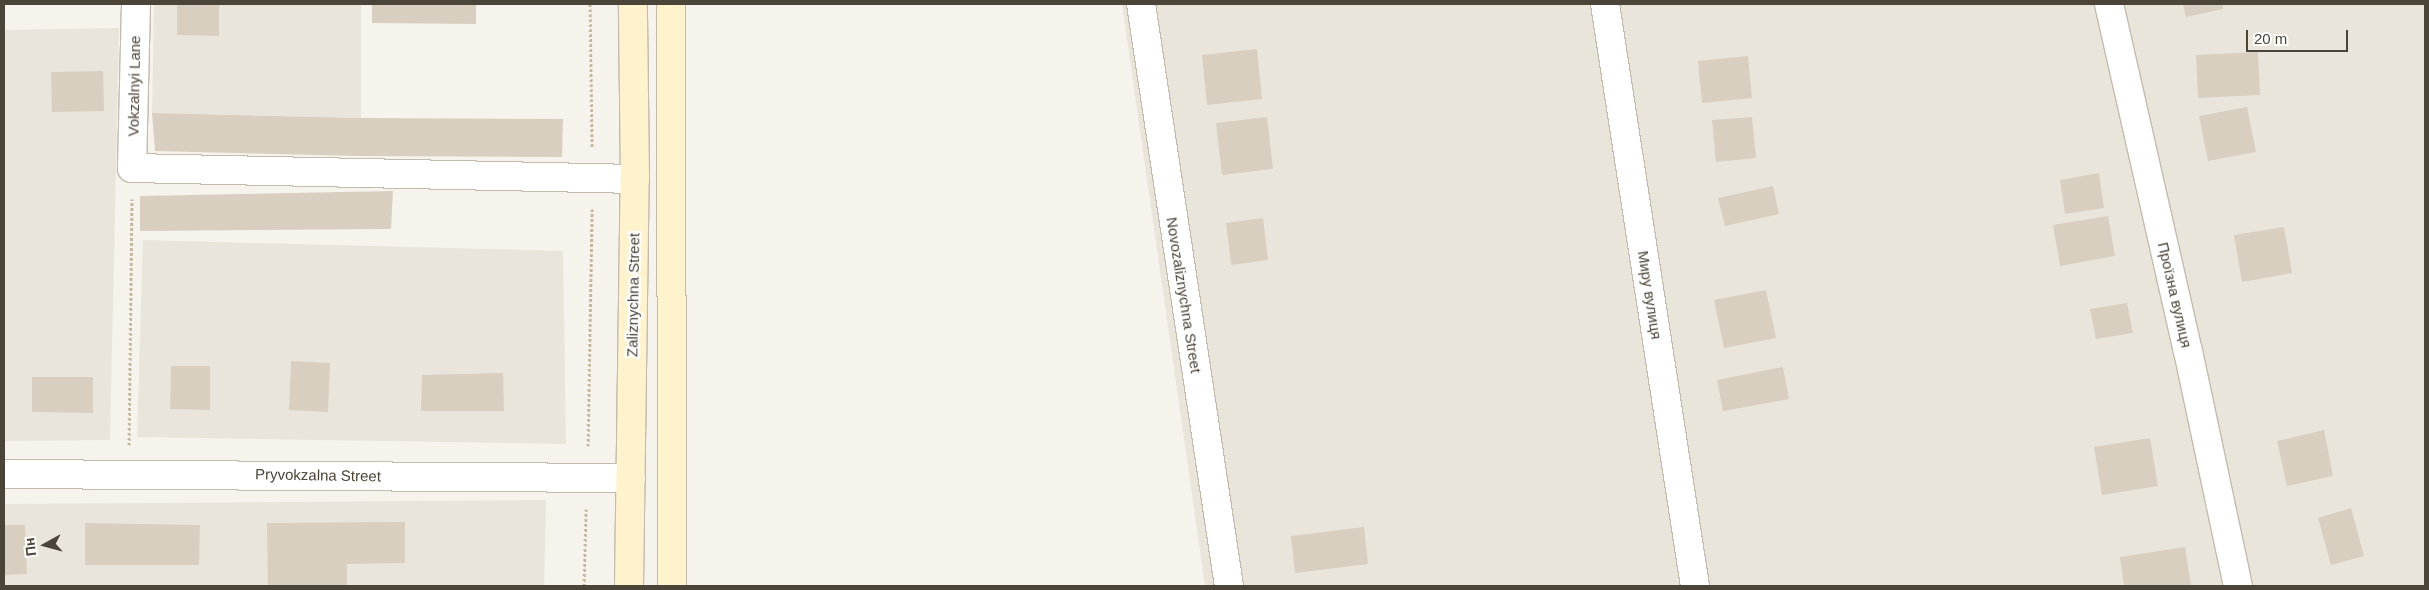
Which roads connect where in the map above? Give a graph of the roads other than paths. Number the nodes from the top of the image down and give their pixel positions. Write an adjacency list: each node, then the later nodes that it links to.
1 (136, 4): 7 (street, Vokzalnyi Lane)
2 (633, 4): 7 (main road, Zaliznychna Street)
3 (671, 4): 11 (main road)
4 (1141, 4): 12 (street, Novozaliznychna Street)
5 (1605, 4): 13 (street, Миру вулиця)
6 (2109, 4): 14 (street, Проїзна вулиця)
7 (635, 179): 9 (main road, Zaliznychna Street)
8 (4, 474): 9 (street, Pryvokzalna Street)
9 (631, 478): 10 (main road, Zaliznychna Street)
10 (629, 586)
11 (672, 586)
12 (1228, 586)
13 (1695, 586)
14 (2238, 586)

